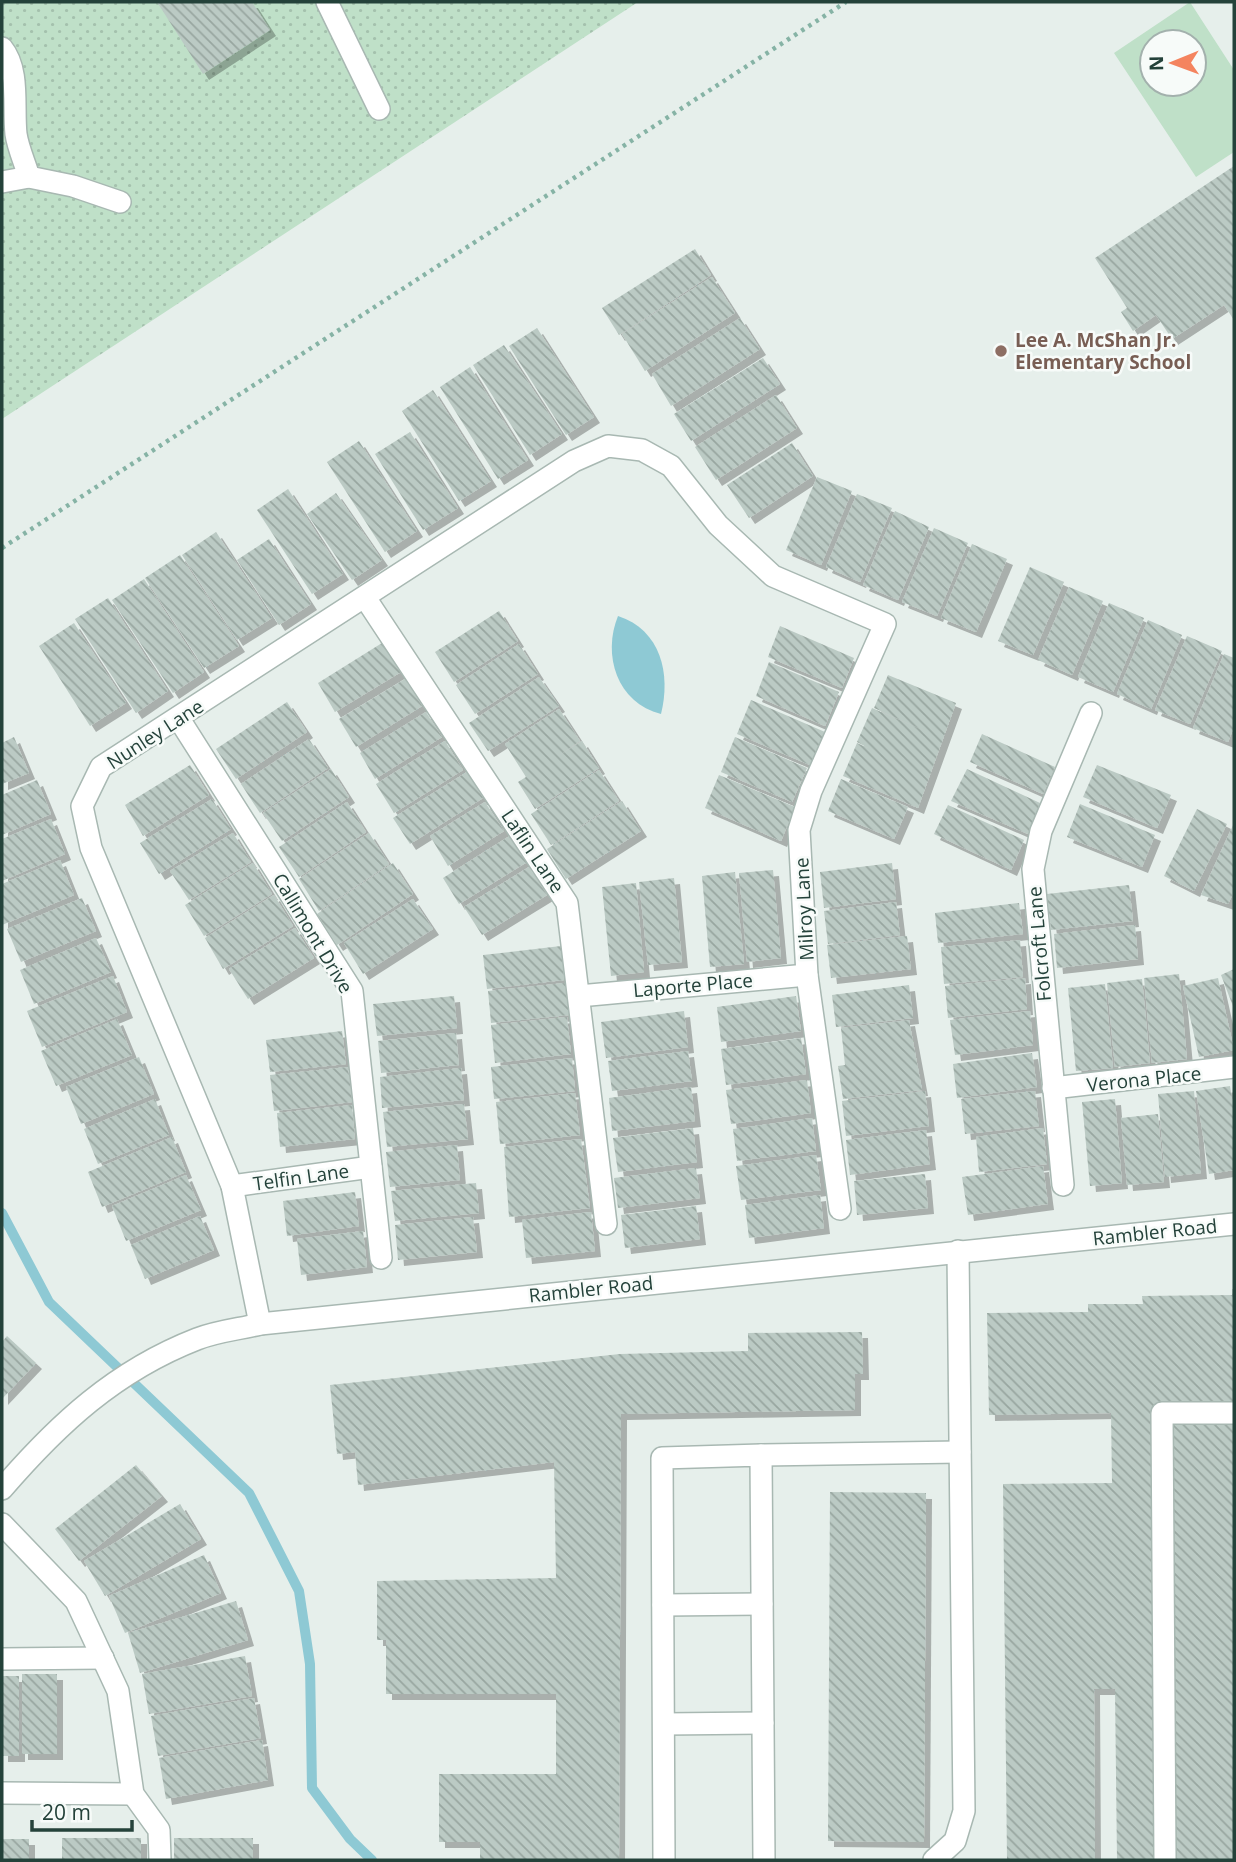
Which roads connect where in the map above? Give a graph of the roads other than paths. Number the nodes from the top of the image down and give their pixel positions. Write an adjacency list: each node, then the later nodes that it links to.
1 (327, 2): 3 (street)
2 (2, 48): 4 (street)
3 (379, 109)
4 (29, 177): 5 (street); 6 (street)
5 (2, 181)
6 (120, 202)
7 (366, 599): 8 (street, Nunley Lane); 10 (street, Nunley Lane); 12 (street, Laflin Lane)
8 (884, 624): 11 (street, Milroy Lane)
9 (1091, 713): 14 (street, Folcroft Lane)
10 (179, 719): 15 (street, Callimont Drive); 17 (street, Nunley Lane)
11 (807, 975): 12 (street, Laporte Place); 18 (street, Milroy Lane)
12 (579, 996): 19 (street, Laflin Lane)
13 (1234, 1067): 14 (street, Verona Place)
14 (1054, 1088): 16 (street, Folcroft Lane)
15 (371, 1167): 17 (street, Telfin Lane); 22 (street, Callimont Drive)
16 (1063, 1185)
17 (232, 1186): 23 (street, Nunley Lane)
18 (840, 1209)
19 (606, 1224)
20 (1234, 1224): 21 (street, Rambler Road)
21 (958, 1251): 23 (street, Rambler Road); 25 (street)
22 (381, 1258)
23 (260, 1324): 27 (street, Rambler Road)
24 (1234, 1413): 41 (street)
25 (960, 1452): 26 (street); 40 (street)
26 (761, 1455): 29 (street); 30 (street)
27 (2, 1489)
28 (2, 1524): 31 (street)
29 (762, 1604): 30 (street); 33 (street)
30 (663, 1605): 34 (street)
31 (103, 1658): 32 (street); 36 (street)
32 (2, 1659)
33 (763, 1723): 34 (street); 39 (street)
34 (663, 1724): 38 (street)
35 (2, 1793): 36 (street)
36 (133, 1794): 37 (street)
37 (160, 1860)
38 (664, 1860)
39 (764, 1860)
40 (934, 1860)
41 (1165, 1860)

